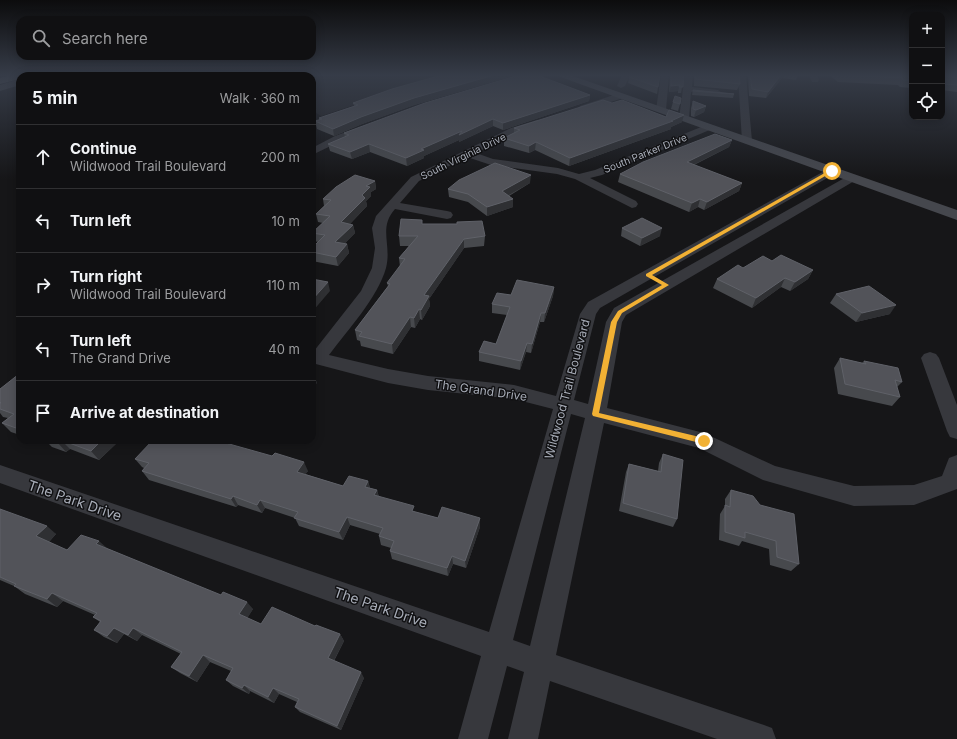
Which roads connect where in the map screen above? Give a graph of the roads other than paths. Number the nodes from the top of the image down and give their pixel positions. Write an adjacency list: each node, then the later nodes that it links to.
1 (578, 109): 5 (street)
2 (685, 109): 7 (street)
3 (740, 109): 10 (street)
4 (661, 110): 7 (main road)
5 (575, 111)
6 (552, 118): 12 (street, South Virginia Drive)
7 (684, 118): 9 (main road)
8 (374, 124): 11 (street)
9 (709, 127): 10 (main road); 14 (street, South Parker Drive)
10 (747, 141): 13 (main road)
11 (316, 150)
12 (466, 153): 14 (street); 17 (street, South Virginia Drive)
13 (832, 171): 15 (main road); 20 (street, Wildwood Trail Boulevard)
14 (579, 177): 16 (street)
15 (852, 178): 19 (main road); 21 (street)
16 (632, 204)
17 (391, 205): 18 (street); 24 (street, South Virginia Drive)
18 (447, 215)
19 (957, 215)
20 (750, 217): 21 (street); 22 (street, Wildwood Trail Boulevard)
21 (770, 226): 23 (street)
22 (648, 275): 23 (street); 27 (street, Wildwood Trail Boulevard)
23 (666, 285): 28 (street)
24 (316, 357)
25 (316, 358): 27 (street, The Grand Drive)
26 (930, 358): 29 (street)
27 (562, 405): 28 (street, The Grand Drive); 32 (street, Wildwood Trail Boulevard)
28 (596, 414): 30 (street, The Grand Drive); 33 (street)
29 (957, 431)
30 (957, 464)
31 (0, 474): 32 (street, The Park Drive)
32 (498, 648): 33 (street, The Park Drive); 34 (street, Wildwood Trail Boulevard)
33 (540, 663): 35 (street); 36 (street, The Park Drive)
34 (473, 739)
35 (523, 739)
36 (761, 739)

